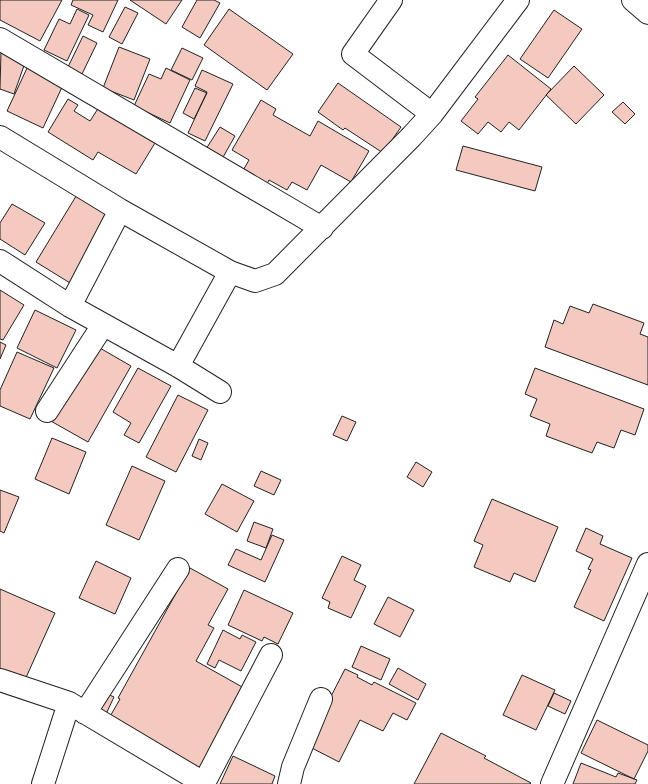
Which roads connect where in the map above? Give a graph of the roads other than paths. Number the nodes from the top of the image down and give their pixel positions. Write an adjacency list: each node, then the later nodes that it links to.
1 (391, 0): 6 (street)
2 (518, 0): 6 (street)
3 (633, 0): 4 (street)
4 (648, 13)
5 (0, 38): 9 (street)
6 (432, 114): 9 (street)
7 (3, 144): 8 (street)
8 (120, 210): 11 (street); 12 (street)
9 (322, 228): 11 (street)
10 (1, 263): 12 (street)
11 (230, 272): 14 (street)
12 (70, 306): 13 (street)
13 (103, 325): 14 (street); 16 (street)
14 (178, 366): 15 (street)
15 (220, 392)
16 (47, 411)
17 (648, 564): 26 (street)
18 (178, 570): 22 (street)
19 (271, 655): 24 (street)
20 (0, 680): 22 (street)
21 (321, 699): 25 (street)
22 (77, 708): 23 (street); 24 (street)
23 (42, 784)
24 (205, 784)
25 (289, 784)
26 (552, 784)

